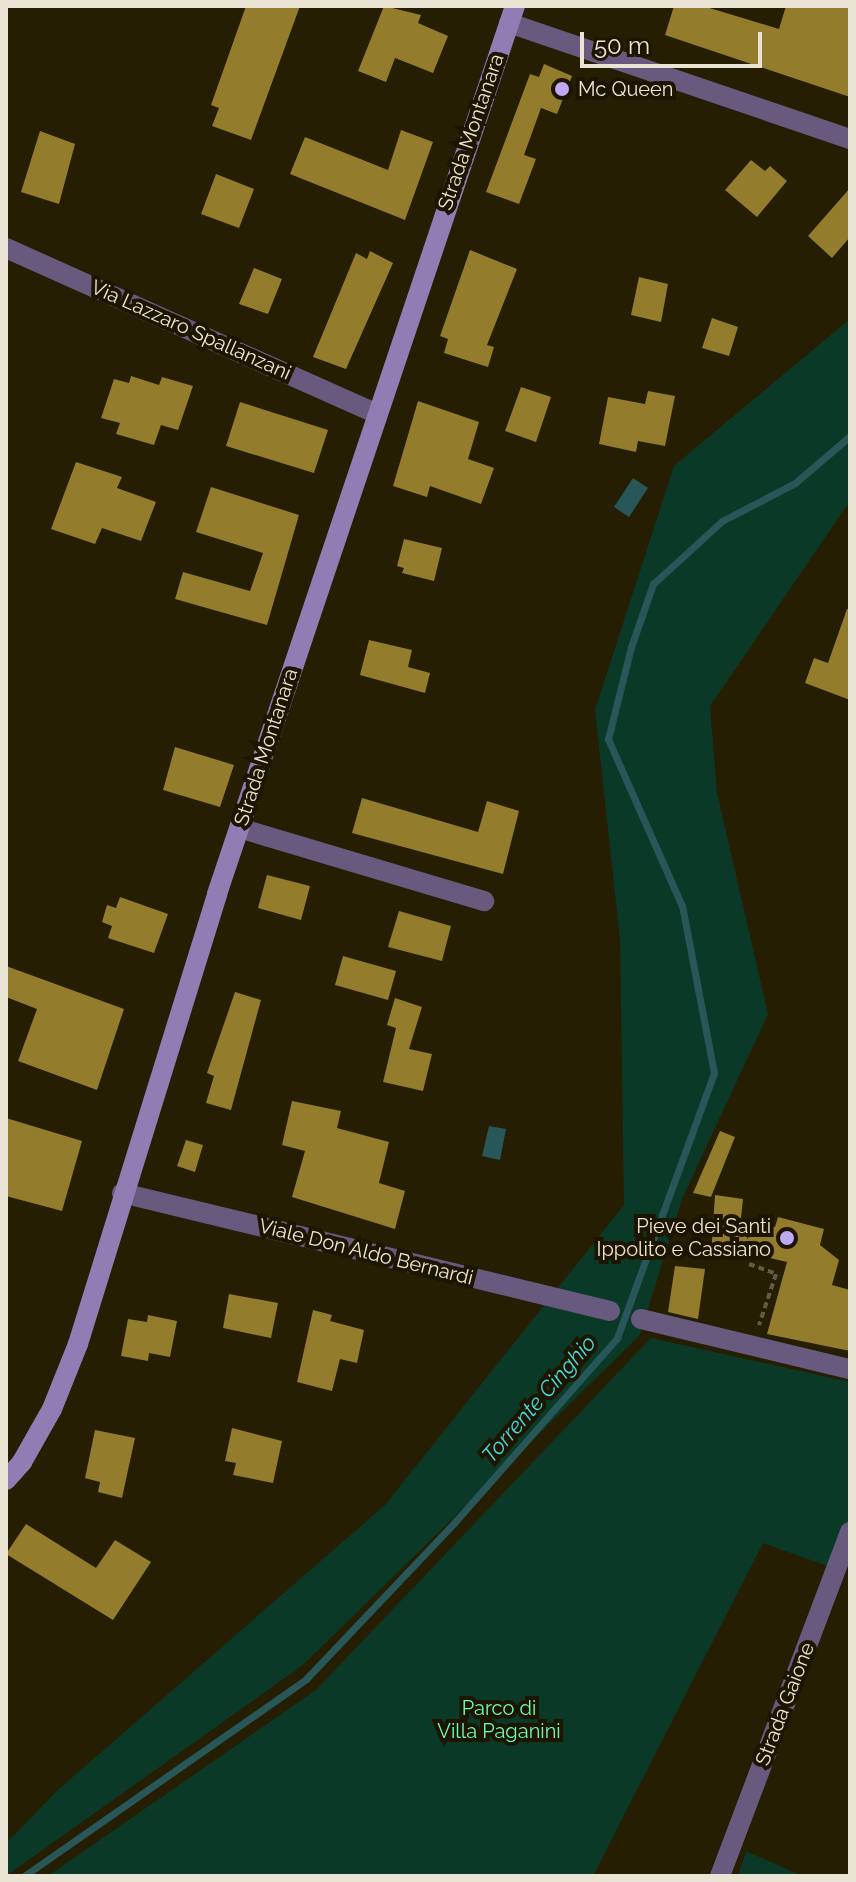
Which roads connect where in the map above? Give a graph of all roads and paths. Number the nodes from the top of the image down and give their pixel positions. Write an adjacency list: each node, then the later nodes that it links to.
1 (512, 15): 2 (street); 4 (main road, Strada Montanara)
2 (850, 139)
3 (6, 248): 4 (street, Via Lazzaro Spallanzani)
4 (375, 413): 5 (main road, Strada Montanara)
5 (239, 828): 6 (street); 7 (main road, Strada Montanara)
6 (484, 901)
7 (122, 1193): 9 (street, Viale Don Aldo Bernardi); 13 (main road, Strada Montanara)
8 (749, 1264): 11 (path)
9 (610, 1311)
10 (641, 1319): 11 (street)
11 (753, 1347): 12 (street)
12 (850, 1369)
13 (6, 1480)
14 (850, 1532): 15 (street, Strada Gaione)
15 (720, 1876)

